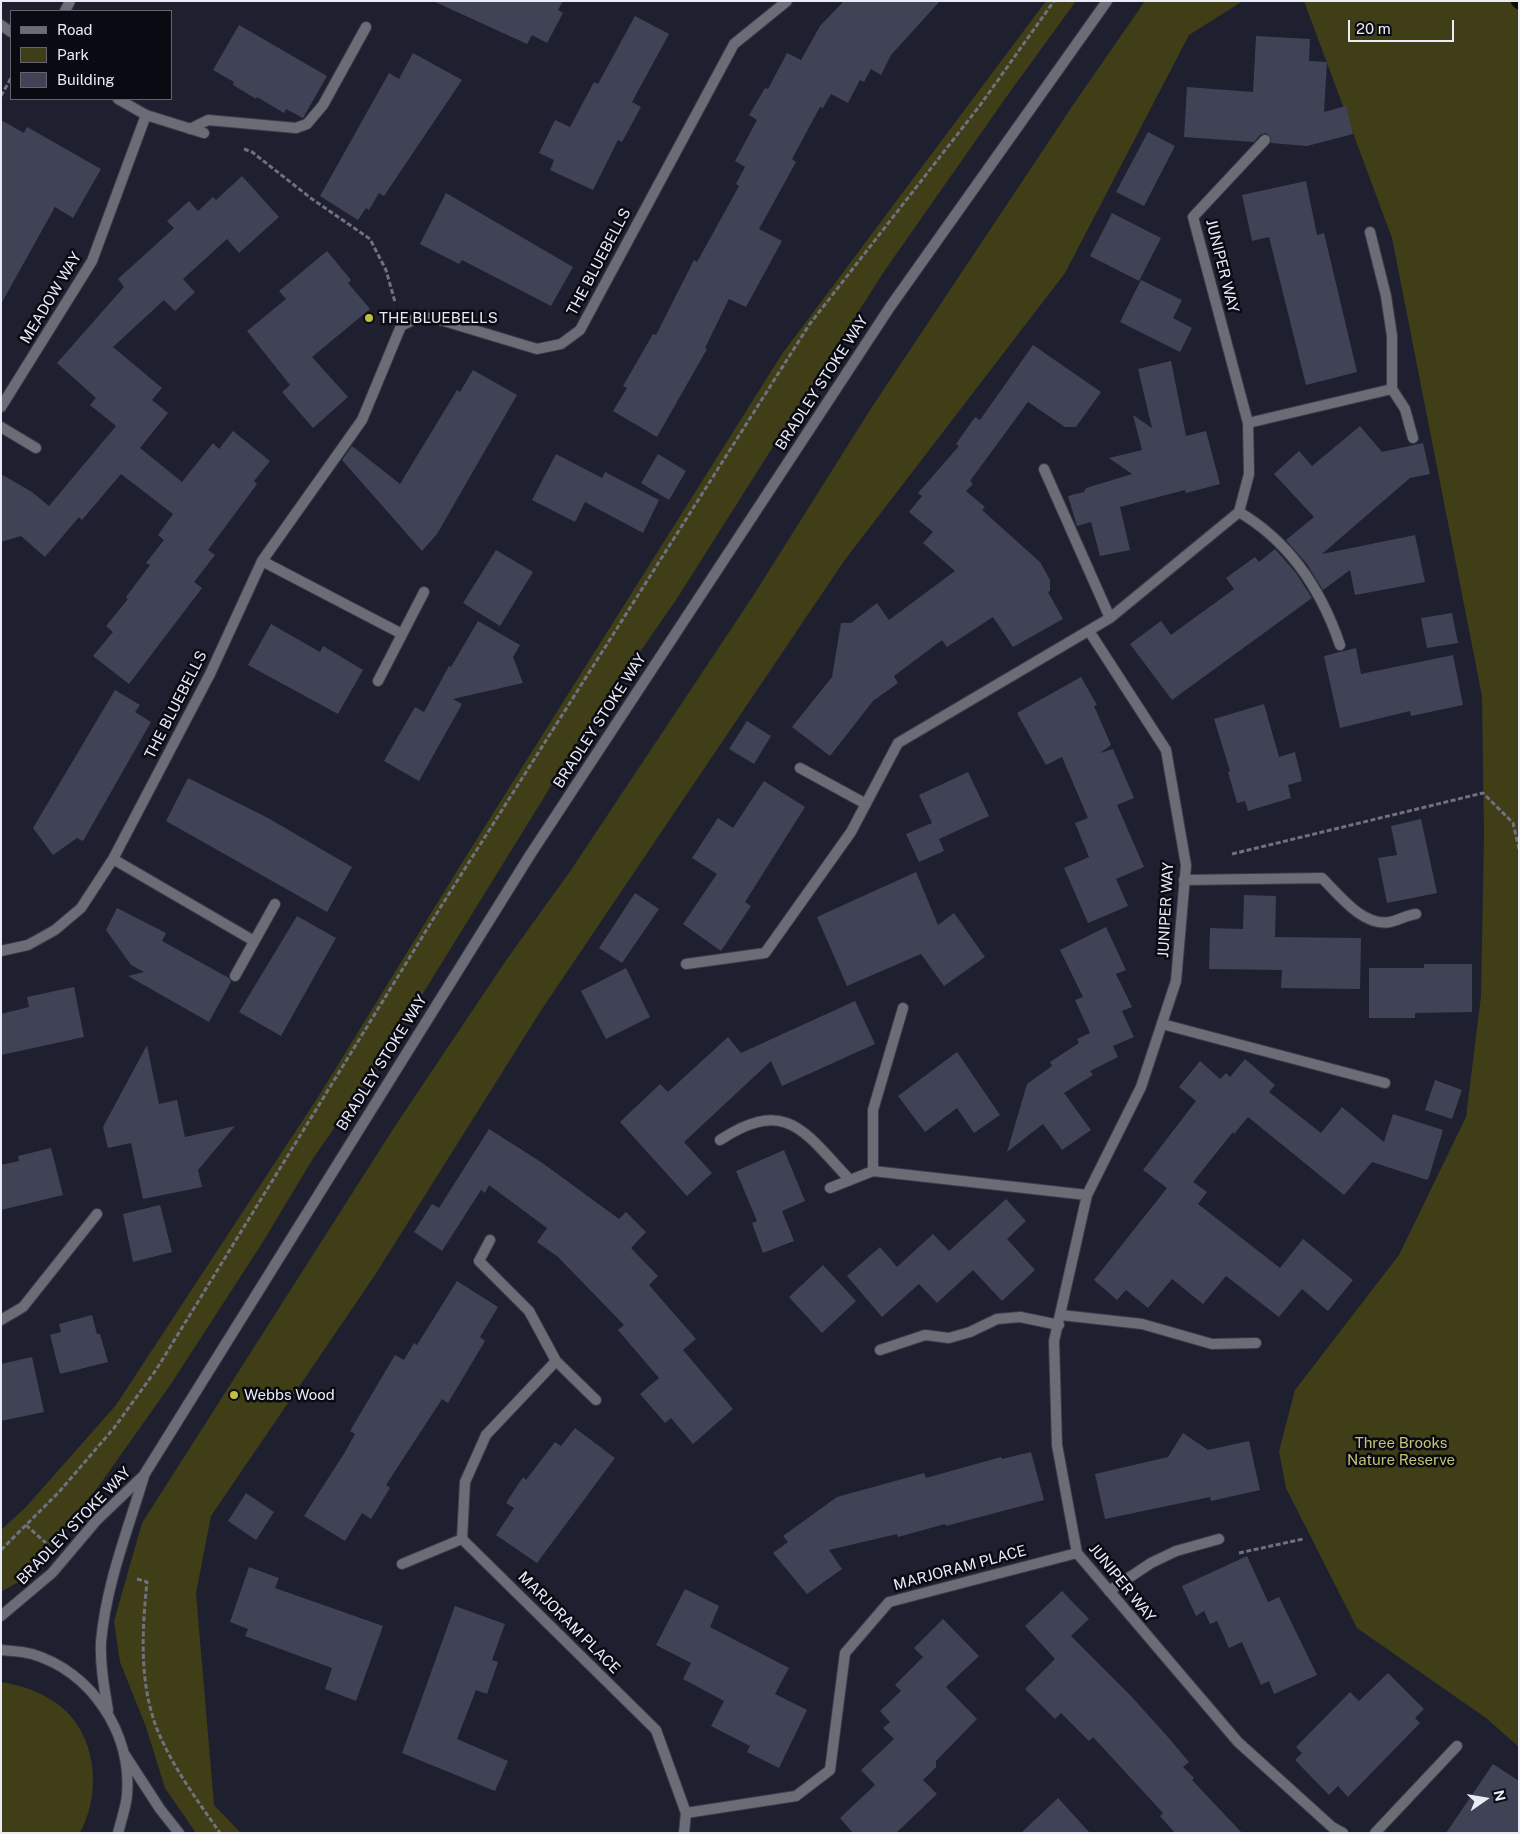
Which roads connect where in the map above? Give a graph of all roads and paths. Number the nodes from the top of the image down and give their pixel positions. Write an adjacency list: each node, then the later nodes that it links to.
1 (787, 1): 13 (street, THE BLUEBELLS)
2 (1054, 1): 58 (path)
3 (1107, 1): 57 (street, BRADLEY STOKE WAY)
4 (366, 27): 9 (street)
5 (10, 80): 6 (path)
6 (1, 96)
7 (120, 100): 8 (street)
8 (146, 115): 9 (street); 15 (street, MEADOW WAY)
9 (190, 129): 10 (street)
10 (204, 133): 13 (path)
11 (1265, 140): 16 (street, JUNIPER WAY)
12 (1370, 232): 14 (street)
13 (401, 326): 22 (street, THE BLUEBELLS)
14 (1392, 389): 16 (street); 18 (street)
15 (1, 407)
16 (1248, 423): 21 (street, JUNIPER WAY)
17 (1, 427): 19 (street)
18 (1413, 438)
19 (36, 448)
20 (1044, 469): 24 (street)
21 (1239, 512): 24 (street); 27 (street)
22 (262, 561): 26 (street); 33 (street, THE BLUEBELLS)
23 (424, 592): 26 (street)
24 (1110, 618): 25 (street)
25 (1090, 631): 30 (street); 34 (street, JUNIPER WAY)
26 (402, 634): 28 (street)
27 (1340, 645)
28 (378, 681)
29 (800, 768): 30 (street)
30 (866, 804): 39 (street)
31 (1519, 849): 32 (path)
32 (1224, 856)
33 (113, 860): 37 (street); 38 (street, THE BLUEBELLS)
34 (1184, 880): 36 (street); 42 (street, JUNIPER WAY)
35 (275, 904): 37 (street)
36 (1416, 914)
37 (254, 941): 40 (street)
38 (1, 950)
39 (686, 964)
40 (235, 976)
41 (903, 1008): 45 (street)
42 (1162, 1024): 43 (street); 48 (street, JUNIPER WAY)
43 (1385, 1083)
44 (720, 1140): 46 (street)
45 (873, 1171): 46 (street); 48 (street)
46 (850, 1180): 47 (street)
47 (830, 1188)
48 (1087, 1196): 52 (street, JUNIPER WAY)
49 (97, 1214): 51 (street)
50 (490, 1240): 55 (street)
51 (1, 1320)
52 (1060, 1320): 53 (street); 54 (street); 63 (street, JUNIPER WAY)
53 (1256, 1344)
54 (880, 1350)
55 (556, 1361): 56 (street); 59 (street)
56 (596, 1400)
57 (144, 1475): 67 (street, BRADLEY STOKE WAY); 69 (street, BRADLEY STOKE WAY)
58 (26, 1525): 61 (path); 62 (path)
59 (462, 1539): 64 (street); 72 (street, MARJORAM PLACE)
60 (1219, 1539): 66 (street)
61 (51, 1548)
62 (1, 1550)
63 (1076, 1553): 66 (street, JUNIPER WAY); 72 (street, MARJORAM PLACE)
64 (402, 1564)
65 (129, 1577): 76 (path)
66 (1108, 1591): 73 (street, JUNIPER WAY)
67 (1, 1616)
68 (1, 1650): 69 (street)
69 (108, 1712): 71 (street)
70 (1457, 1746): 79 (street)
71 (125, 1755): 74 (street); 75 (street)
72 (686, 1813): 77 (street, MARJORAM PLACE)
73 (1329, 1830): 78 (street, JUNIPER WAY)
74 (118, 1833)
75 (179, 1833)
76 (220, 1833)
77 (684, 1833)
78 (1343, 1833)
79 (1375, 1833)

